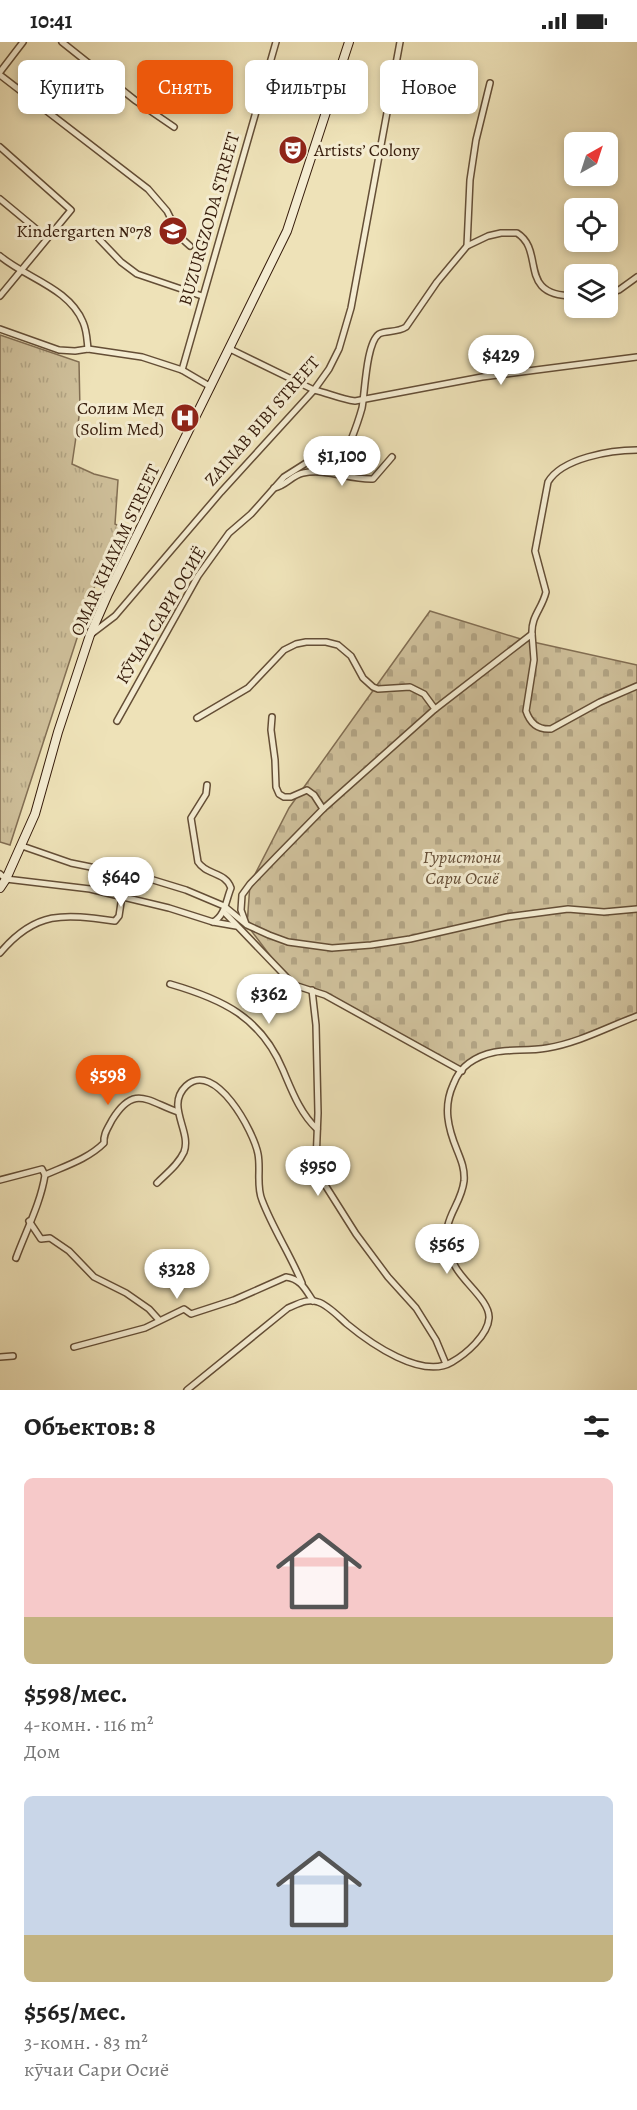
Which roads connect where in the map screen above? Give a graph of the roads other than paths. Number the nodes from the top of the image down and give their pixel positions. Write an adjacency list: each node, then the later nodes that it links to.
1 (23, 42): 6 (street)
2 (62, 42): 8 (street)
3 (349, 42): 23 (main road, OMAR KHAYAM STREET)
4 (400, 42): 28 (street, ZAINAB BIBI STREET)
5 (274, 43): 20 (street, BUZURGZODA STREET)
6 (0, 74): 13 (street)
7 (490, 83): 14 (street)
8 (174, 127)
9 (0, 147): 11 (street)
10 (0, 199): 11 (street)
11 (47, 238): 16 (street)
12 (99, 239): 20 (street)
13 (190, 246)
14 (467, 246): 21 (street); 29 (street, КӮЧАИ САРИ ОСИЁ)
15 (0, 256): 16 (street)
16 (21, 271): 19 (street); 24 (street)
17 (637, 277): 18 (street)
18 (618, 290)
19 (0, 296)
20 (202, 296): 26 (street, BUZURGZODA STREET)
21 (564, 296)
22 (0, 329): 24 (street)
23 (230, 349): 27 (main road, OMAR KHAYAM STREET); 28 (street)
24 (88, 350): 26 (street)
25 (637, 357): 29 (street)
26 (182, 370): 27 (street)
27 (211, 387): 34 (main road, OMAR KHAYAM STREET)
28 (314, 390): 29 (street); 34 (street, ZAINAB BIBI STREET)
29 (363, 401): 32 (street, КӮЧАИ САРИ ОСИЁ)
30 (637, 450): 33 (street)
31 (392, 456): 32 (street)
32 (274, 488): 39 (street, КӮЧАИ САРИ ОСИЁ)
33 (532, 634): 35 (street); 36 (street)
34 (90, 635): 42 (main road, OMAR KHAYAM STREET)
35 (637, 686)
36 (435, 709): 38 (street); 41 (street)
37 (272, 717): 41 (street)
38 (197, 718)
39 (117, 721)
40 (207, 785): 46 (street)
41 (323, 809): 49 (street)
42 (21, 846): 43 (main road, OMAR KHAYAM STREET); 46 (street)
43 (3, 877): 44 (main road, OMAR KHAYAM STREET); 45 (street)
44 (0, 888)
45 (122, 896): 48 (street); 51 (street)
46 (224, 909): 48 (street); 49 (street); 50 (street)
47 (637, 909): 49 (street)
48 (213, 922): 50 (street)
49 (247, 925)
50 (236, 926): 53 (street)
51 (0, 952)
52 (170, 984): 57 (street)
53 (312, 990): 55 (street); 57 (street)
54 (637, 1016): 55 (street)
55 (462, 1071): 69 (street)
56 (178, 1112): 58 (street); 60 (street); 63 (street)
57 (317, 1129): 69 (street)
58 (45, 1175): 59 (street); 61 (street)
59 (0, 1180)
60 (157, 1183)
61 (29, 1221): 62 (street); 65 (street)
62 (16, 1258)
63 (302, 1283): 64 (street); 65 (street)
64 (313, 1301): 69 (street); 70 (street)
65 (159, 1320): 66 (street)
66 (74, 1347)
67 (13, 1356): 68 (street)
68 (0, 1357)
69 (446, 1364)
70 (187, 1390)

